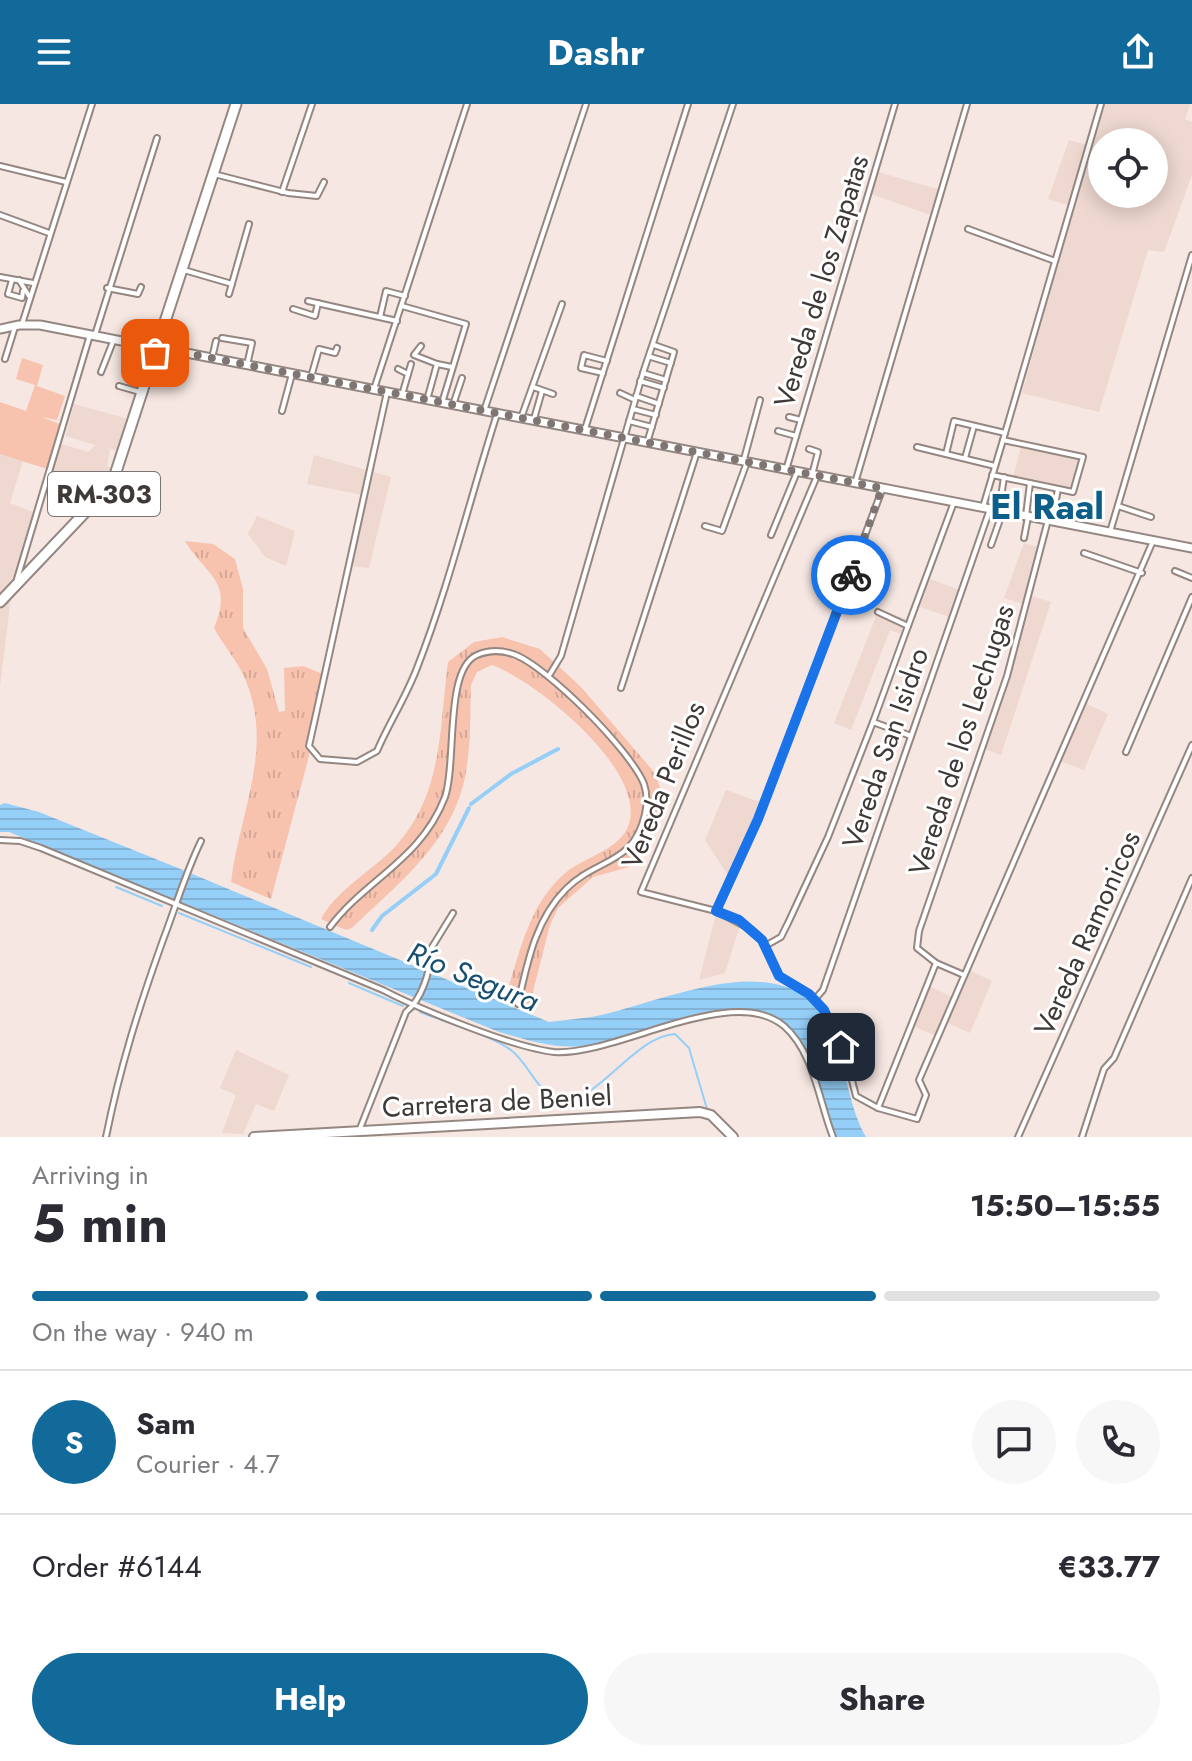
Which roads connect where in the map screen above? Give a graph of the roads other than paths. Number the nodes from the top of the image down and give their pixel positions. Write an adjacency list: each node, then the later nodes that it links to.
1 (92, 104): 14 (street)
2 (236, 104): 13 (highway, RM-303)
3 (312, 104): 16 (street)
4 (467, 104): 34 (street)
5 (586, 104): 87 (street)
6 (688, 104): 53 (street)
7 (733, 104): 46 (street)
8 (895, 104): 92 (street, Vereda de los Zapatas)
9 (967, 104): 115 (street)
10 (1101, 104): 22 (street)
11 (157, 138): 30 (street)
12 (0, 166): 14 (street)
13 (213, 174): 16 (street); 23 (highway, RM-303)
14 (66, 182): 20 (street)
15 (324, 182): 16 (street)
16 (282, 192)
17 (0, 215): 20 (street)
18 (249, 224): 28 (street)
19 (968, 229): 22 (street)
20 (49, 233): 27 (street)
21 (1192, 255): 120 (street)
22 (1055, 261): 100 (street)
23 (182, 269): 28 (street); 48 (highway, RM-303)
24 (0, 277): 25 (street)
25 (12, 280): 26 (street); 31 (street)
26 (19, 280): 27 (street); 31 (street)
27 (33, 283): 33 (street)
28 (232, 284): 32 (street)
29 (141, 287): 30 (street)
30 (107, 288): 44 (street)
31 (23, 291): 33 (street)
32 (229, 294)
33 (29, 296): 42 (street)
34 (405, 296): 38 (street); 40 (street)
35 (308, 301): 36 (street)
36 (318, 303): 39 (street); 40 (street)
37 (562, 304): 70 (street)
38 (402, 306): 41 (street); 58 (street)
39 (293, 309)
40 (380, 317): 41 (street)
41 (397, 321): 72 (street)
42 (19, 325): 43 (main road); 44 (main road); 52 (street)
43 (0, 329)
44 (92, 335): 45 (main road); 136 (street)
45 (114, 339): 48 (main road); 60 (street)
46 (654, 345): 50 (street); 54 (street)
47 (421, 346): 56 (street)
48 (157, 348): 51 (main road); 75 (highway, RM-303)
49 (337, 348): 65 (street)
50 (650, 356): 54 (street); 62 (street)
51 (212, 358): 57 (main road); 57 (street)
52 (5, 359)
53 (607, 361): 61 (street); 61 (street)
54 (671, 363): 67 (street)
55 (411, 364): 64 (street)
56 (437, 364): 58 (street); 80 (street)
57 (247, 365): 63 (main road)
58 (453, 367): 82 (street)
59 (398, 369): 64 (street)
60 (101, 372)
61 (603, 373): 97 (street)
62 (643, 373): 67 (street); 68 (street)
63 (292, 374): 65 (main road); 86 (street)
64 (408, 374): 78 (street)
65 (311, 377): 72 (main road)
66 (462, 378): 84 (street)
67 (666, 380): 71 (street)
68 (640, 381): 71 (street); 79 (street)
69 (119, 386): 75 (street)
70 (533, 387): 73 (street); 91 (street)
71 (664, 388): 83 (street)
72 (374, 389): 74 (main road)
73 (542, 391): 77 (street); 93 (street)
74 (387, 392): 78 (main road); 88 (street)
75 (142, 393): 136 (highway, RM-303)
76 (620, 393): 79 (street)
77 (553, 394)
78 (402, 395): 80 (main road)
79 (635, 398): 83 (street); 85 (street)
80 (427, 400): 82 (main road)
81 (760, 400): 108 (street)
82 (442, 403): 84 (main road)
83 (659, 404): 89 (street)
84 (453, 405): 87 (main road)
85 (633, 409): 89 (street); 94 (street)
86 (282, 411)
87 (484, 411): 88 (main road)
88 (497, 414): 91 (main road)
89 (656, 415): 96 (street)
90 (789, 417): 92 (street)
91 (521, 418): 93 (main road)
92 (801, 420): 99 (street, Vereda de los Zapatas)
93 (533, 421): 97 (main road)
94 (629, 421): 96 (street); 101 (street)
95 (974, 426): 100 (street); 106 (street); 107 (street)
96 (652, 427): 102 (street)
97 (585, 431): 101 (main road)
98 (778, 431): 99 (street)
99 (796, 436): 110 (street, Vereda de los Zapatas)
100 (1004, 437): 109 (street); 118 (street)
101 (625, 439): 102 (main road); 141 (street)
102 (647, 443): 105 (main road)
103 (917, 447): 106 (street)
104 (809, 449): 112 (street)
105 (697, 452): 108 (main road); 142 (street)
106 (946, 454): 107 (street)
107 (965, 458): 109 (street)
108 (745, 462): 110 (main road); 125 (street)
109 (995, 466): 113 (street)
110 (786, 470): 111 (main road)
111 (797, 472): 112 (main road); 127 (street)
112 (814, 475): 115 (main road); 151 (street, Vereda Perillos)
113 (992, 475): 114 (street); 121 (street)
114 (1004, 477): 116 (street); 121 (street)
115 (855, 483): 117 (main road)
116 (1030, 483): 118 (street); 122 (street)
117 (882, 488): 119 (main road); 151 (street)
118 (1058, 489): 124 (street)
119 (954, 502): 121 (main road); 140 (street)
120 (1118, 506): 123 (street); 126 (street)
121 (994, 509): 122 (main road); 130 (street); 144 (street, Vereda San Isidro)
122 (1027, 516): 124 (main road); 128 (street)
123 (1151, 517)
124 (1050, 520): 126 (main road); 155 (street, Vereda de los Lechugas)
125 (705, 526)
126 (1110, 532): 129 (main road)
127 (771, 535)
128 (1024, 538)
129 (1154, 541): 131 (main road); 134 (street)
130 (991, 545)
131 (1192, 548)
132 (1084, 553): 134 (street)
133 (1175, 571): 135 (street)
134 (1142, 573): 156 (street)
135 (1192, 578)
136 (16, 586): 138 (highway, RM-303)
137 (1192, 597): 146 (street)
138 (0, 602)
139 (878, 612): 140 (street)
140 (908, 626): 143 (street)
141 (550, 674): 153 (street); 158 (street)
142 (621, 688)
143 (873, 722): 144 (street); 154 (street)
144 (911, 736): 157 (street, Vereda San Isidro)
145 (1192, 745): 166 (street, Vereda Ramonicos)
146 (1126, 752)
147 (0, 840): 150 (street)
148 (201, 841): 150 (street)
149 (1192, 878): 167 (street)
150 (173, 905): 159 (street); 162 (street)
151 (716, 911): 154 (street, Vereda Perillos)
152 (453, 913): 159 (street)
153 (330, 927)
154 (765, 946): 157 (street, Vereda Perillos)
155 (936, 963): 156 (street); 160 (street)
156 (964, 975): 160 (street)
157 (815, 999): 160 (street, Vereda Perillos)
158 (518, 1004)
159 (414, 1006): 161 (street); 165 (street)
160 (878, 1108)
161 (359, 1131): 163 (main road, Carretera de Beniel); 164 (main road, Carretera de Beniel)
162 (106, 1137)
163 (254, 1137)
164 (733, 1137)
165 (833, 1137)
166 (1018, 1137)
167 (1082, 1137)

